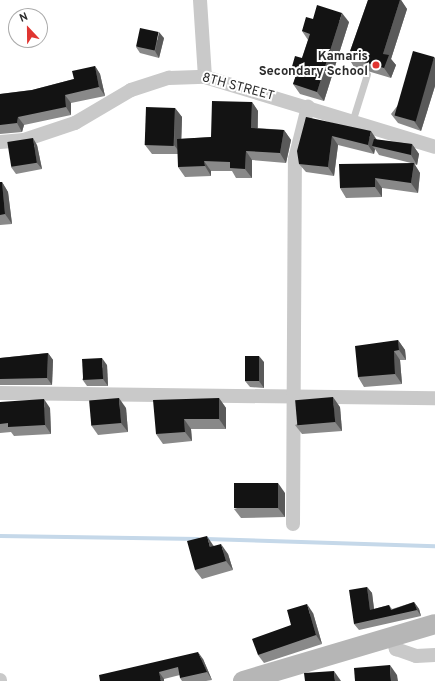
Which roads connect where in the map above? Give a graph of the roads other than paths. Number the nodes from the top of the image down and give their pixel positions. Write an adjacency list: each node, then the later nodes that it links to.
1 (200, 0): 3 (street)
2 (367, 74): 5 (lane)
3 (205, 77): 4 (street, 8TH STREET); 6 (street, 8TH STREET)
4 (308, 107): 5 (street, 8TH STREET); 9 (street)
5 (352, 122): 7 (street, 8TH STREET)
6 (0, 142)
7 (435, 147)
8 (0, 393): 9 (street)
9 (295, 398): 10 (street); 11 (street)
10 (435, 398)
11 (292, 524)
12 (435, 624): 13 (main road)
13 (392, 636): 14 (street); 15 (main road)
14 (435, 655)
15 (271, 677): 16 (main road)
16 (243, 681)

